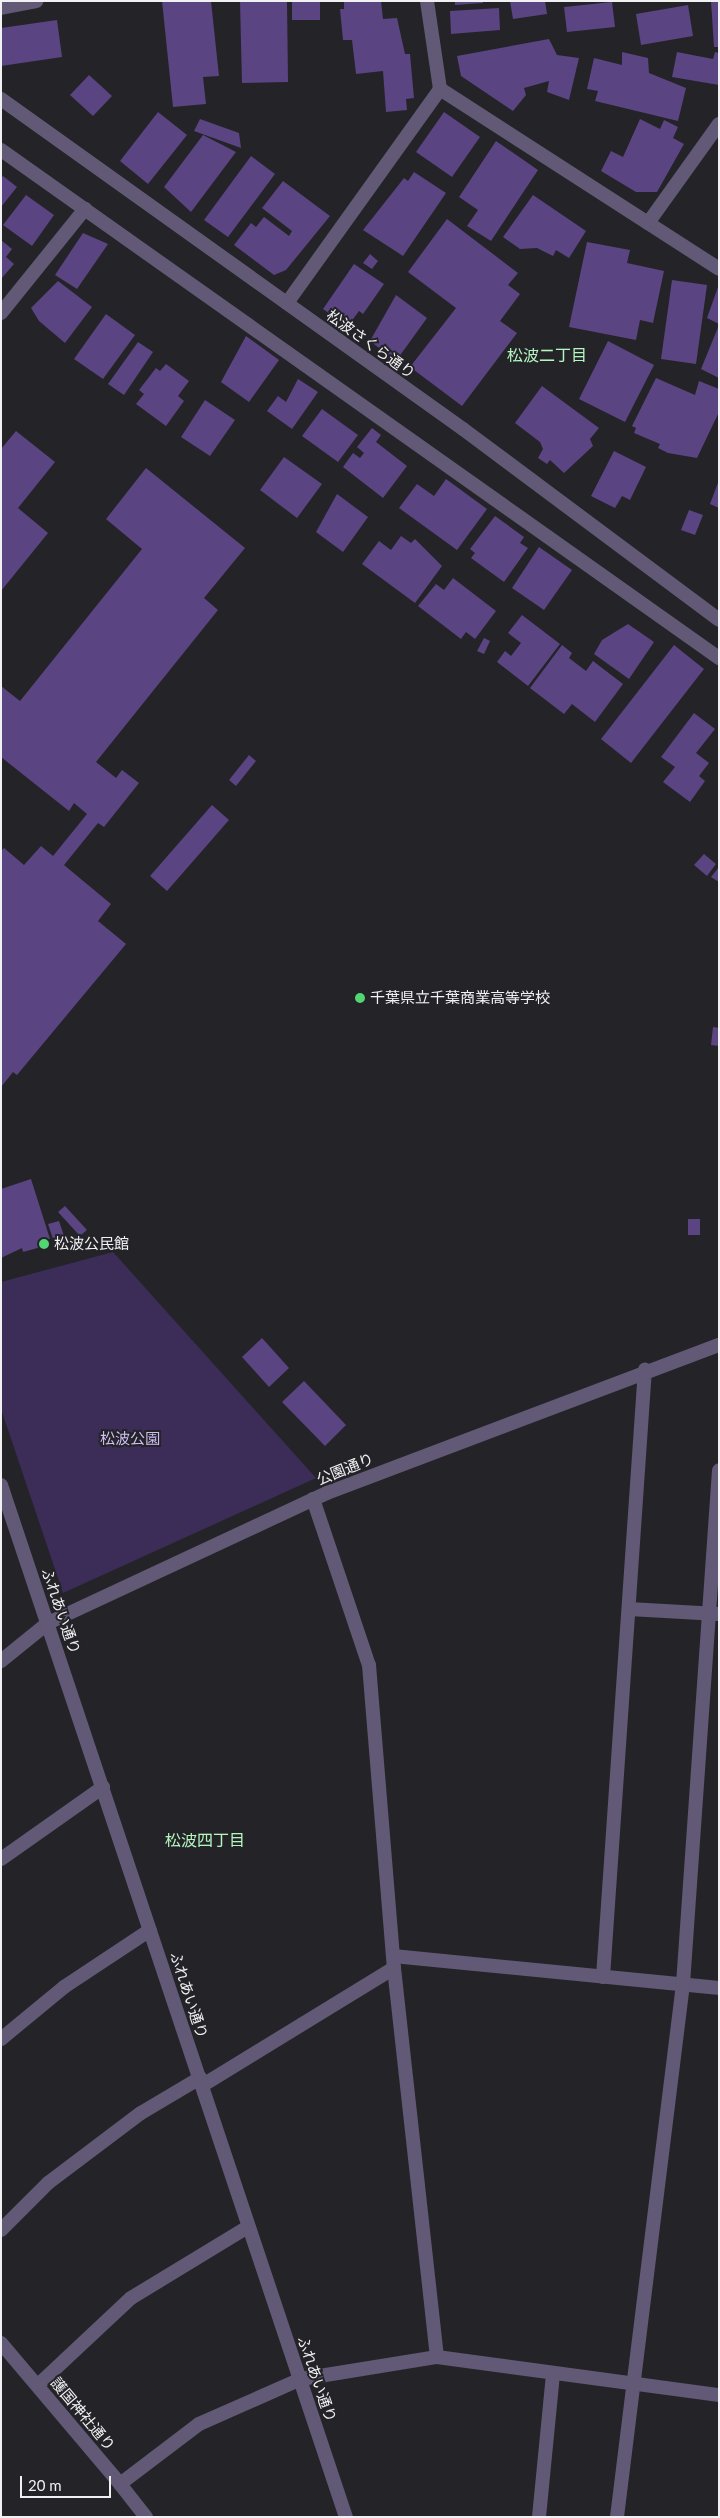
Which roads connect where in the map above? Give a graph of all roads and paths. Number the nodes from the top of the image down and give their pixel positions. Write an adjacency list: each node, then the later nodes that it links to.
1 (36, 1): 3 (street)
2 (427, 1): 4 (street)
3 (1, 8)
4 (440, 89): 9 (street); 11 (street)
5 (1, 99): 11 (street, 松波さくら通り)
6 (719, 124): 9 (street)
7 (1, 150): 8 (street)
8 (85, 210): 12 (street); 14 (street)
9 (648, 223): 10 (street)
10 (719, 269)
11 (287, 303): 13 (street, 松波さくら通り)
12 (1, 313)
13 (719, 620)
14 (719, 658)
15 (719, 1345): 16 (street, 公園通り)
16 (645, 1369): 19 (street, 公園通り); 20 (street)
17 (719, 1470): 21 (street)
18 (2, 1490): 22 (street, ふれあい通り)
19 (313, 1499): 22 (street, 公園通り); 27 (street)
20 (629, 1609): 21 (street); 28 (street)
21 (714, 1614): 29 (street)
22 (48, 1623): 23 (street, 公園通り); 24 (street, ふれあい通り)
23 (1, 1661)
24 (103, 1787): 25 (street); 26 (street, ふれあい通り)
25 (1, 1859)
26 (150, 1930): 31 (street); 32 (street, ふれあい通り)
27 (394, 1962): 28 (street); 32 (street); 36 (street)
28 (603, 1977): 29 (street)
29 (683, 1984): 30 (street); 40 (street)
30 (719, 1988)
31 (1, 2039)
32 (201, 2082): 33 (street, ふれあい通り); 34 (street)
33 (246, 2228): 38 (street, ふれあい通り); 39 (street)
34 (1, 2230)
35 (1, 2343): 39 (street, 護国神社通り)
36 (437, 2357): 37 (street); 38 (street)
37 (552, 2374): 40 (street); 45 (street)
38 (301, 2379): 42 (street); 44 (street, ふれあい通り)
39 (38, 2386): 42 (street, 護国神社通り)
40 (633, 2386): 41 (street); 46 (street)
41 (719, 2394)
42 (120, 2484): 43 (street, 護国神社通り)
43 (146, 2517)
44 (346, 2517)
45 (539, 2517)
46 (617, 2517)

